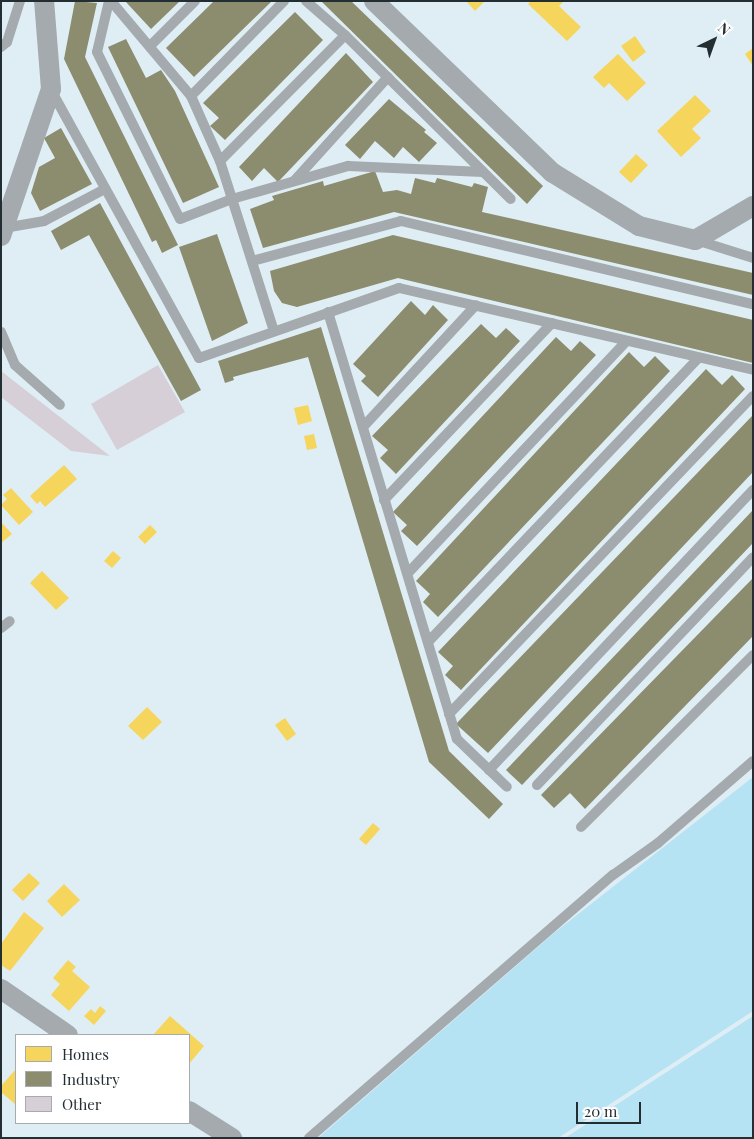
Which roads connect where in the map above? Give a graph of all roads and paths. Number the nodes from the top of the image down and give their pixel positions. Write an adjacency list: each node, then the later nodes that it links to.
1 (20, 1): 10 (lane)
2 (44, 1): 12 (street)
3 (110, 1): 9 (lane); 18 (lane)
4 (194, 1): 9 (lane)
5 (284, 1): 13 (lane)
6 (306, 1): 8 (lane)
7 (374, 1): 22 (street)
8 (345, 35): 11 (lane); 14 (lane)
9 (151, 45): 13 (lane)
10 (1, 47)
11 (388, 77): 15 (lane); 16 (lane)
12 (51, 89): 17 (lane); 21 (street)
13 (191, 96): 14 (lane)
14 (220, 161): 18 (lane)
15 (484, 172): 16 (lane); 19 (lane)
16 (294, 181): 18 (lane)
17 (105, 189): 21 (lane); 29 (lane)
18 (232, 199): 24 (lane)
19 (511, 199)
20 (753, 206): 22 (street)
21 (3, 232)
22 (695, 240): 23 (lane)
23 (753, 258)
24 (252, 261): 25 (lane); 29 (lane)
25 (753, 304)
26 (476, 305): 27 (lane); 28 (lane); 36 (lane)
27 (328, 312): 29 (lane); 36 (lane)
28 (552, 323): 31 (lane); 38 (lane)
29 (274, 331)
30 (1, 332): 35 (lane)
31 (625, 343): 32 (lane); 40 (lane)
32 (698, 358): 33 (lane); 41 (lane)
33 (753, 370)
34 (753, 396): 43 (lane)
35 (60, 405)
36 (363, 427): 38 (lane)
37 (753, 490): 45 (lane)
38 (384, 500): 40 (lane)
39 (753, 557): 46 (lane)
40 (408, 573): 41 (lane)
41 (428, 642): 43 (lane)
42 (753, 655): 48 (lane)
43 (449, 714): 45 (lane)
44 (753, 761): 53 (lane)
45 (488, 770): 47 (lane)
46 (537, 785)
47 (507, 787)
48 (581, 827)
49 (1, 989): 50 (street)
50 (67, 1034)
51 (190, 1113): 52 (street)
52 (226, 1137)
53 (309, 1138)

